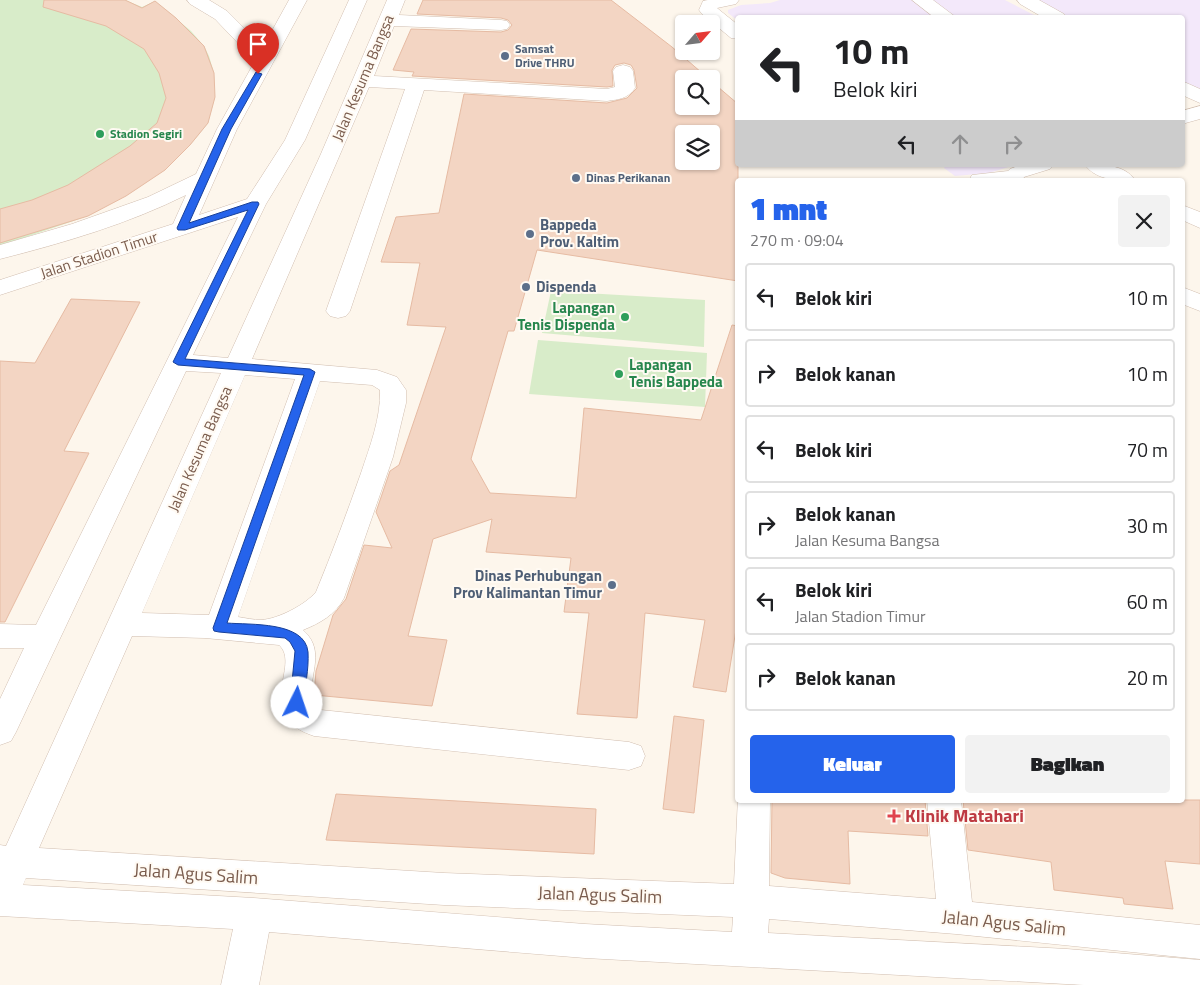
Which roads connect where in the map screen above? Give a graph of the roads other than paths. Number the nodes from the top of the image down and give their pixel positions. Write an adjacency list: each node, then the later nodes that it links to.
1 (196, 0): 13 (street)
2 (298, 0): 13 (street)
3 (358, 0): 12 (street)
4 (730, 0): 11 (street)
5 (921, 0): 8 (street)
6 (1026, 0): 9 (street)
7 (392, 10): 10 (street); 14 (street, Jalan Kesuma Bangsa)
8 (944, 15)
9 (1053, 15)
10 (501, 25)
11 (735, 32)
12 (332, 57): 14 (street); 21 (street)
13 (264, 60): 26 (street)
14 (367, 71): 16 (street); 22 (street, Jalan Kesuma Bangsa)
15 (623, 71): 16 (street)
16 (416, 84): 37 (street)
17 (1185, 89): 18 (street)
18 (1200, 97)
19 (1200, 112): 20 (street)
20 (1185, 117)
21 (287, 154): 22 (street); 29 (street)
22 (330, 156): 39 (street, Jalan Kesuma Bangsa)
23 (1038, 167): 25 (street)
24 (1100, 167): 28 (street)
25 (1015, 176): 27 (street)
26 (204, 178): 32 (street); 33 (street)
27 (998, 178)
28 (1120, 178)
29 (255, 204): 32 (street, Jalan Stadion Timur); 38 (street)
30 (1185, 214): 31 (street)
31 (1200, 221)
32 (182, 228): 34 (street, Jalan Stadion Timur)
33 (0, 252)
34 (0, 288)
35 (1185, 296): 36 (street)
36 (1200, 304)
37 (338, 311)
38 (178, 362): 39 (street); 45 (street)
39 (237, 367): 40 (street); 41 (street, Jalan Kesuma Bangsa)
40 (310, 372): 42 (street); 43 (street)
41 (121, 624): 42 (street); 50 (street, Jalan Kesuma Bangsa)
42 (219, 628): 43 (street)
43 (265, 631): 47 (street)
44 (0, 636): 45 (street)
45 (45, 637): 46 (street)
46 (0, 732)
47 (629, 756)
48 (753, 803): 53 (street)
49 (944, 803): 55 (street)
50 (8, 861): 51 (street, Jalan Kesuma Bangsa); 53 (street, Jalan Agus Salim)
51 (0, 896)
52 (0, 900): 54 (street)
53 (751, 901): 55 (street, Jalan Agus Salim); 57 (street)
54 (254, 914): 57 (street); 59 (street)
55 (956, 917): 56 (street, Jalan Agus Salim)
56 (1200, 942)
57 (750, 950): 58 (street)
58 (1200, 978)
59 (240, 985)

